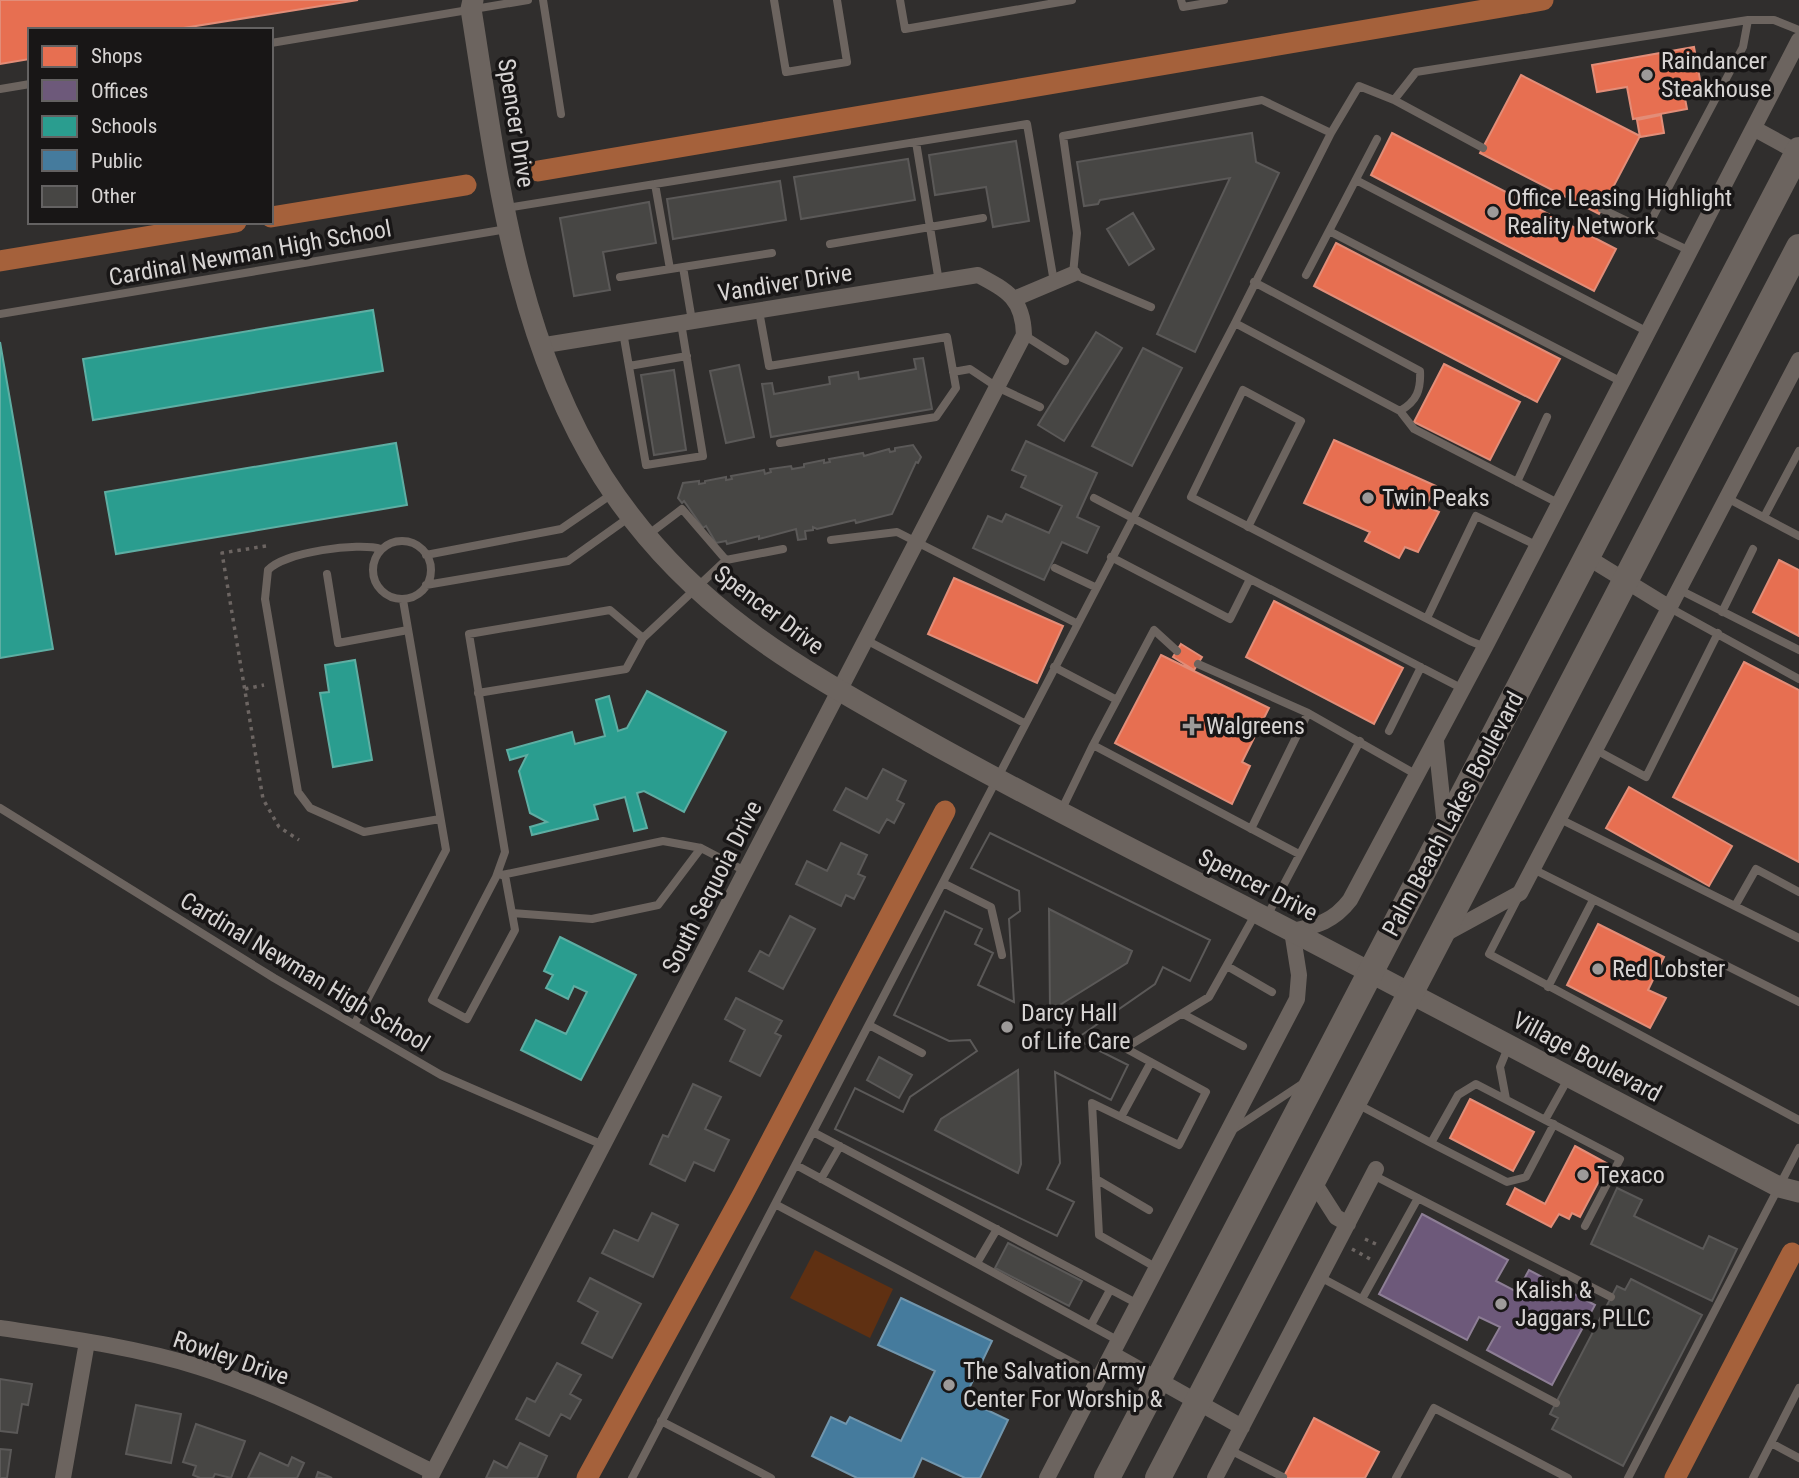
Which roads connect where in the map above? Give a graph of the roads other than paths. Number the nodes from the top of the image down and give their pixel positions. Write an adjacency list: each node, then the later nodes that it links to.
1 (528, 0): 9 (lane)
2 (543, 0): 17 (lane)
3 (774, 0): 4 (lane)
4 (837, 0)
5 (900, 0): 6 (lane)
6 (1072, 0)
7 (1181, 0): 8 (lane)
8 (1222, 0)
9 (469, 3): 13 (lane); 28 (street, Spencer Drive)
10 (1748, 20): 11 (lane); 16 (lane); 30 (lane)
11 (1799, 30)
12 (1799, 40): 18 (street)
13 (273, 43)
14 (28, 84): 15 (lane)
15 (0, 89)
16 (1394, 100): 19 (lane); 22 (lane)
17 (561, 114)
18 (1755, 129): 23 (street); 34 (street)
19 (1331, 133): 38 (lane); 43 (lane)
20 (1377, 139): 24 (lane)
21 (916, 142): 25 (lane, Cardinal Newman High School); 29 (lane); 42 (lane, Cardinal Newman High School)
22 (1483, 148)
23 (1799, 152): 85 (main road, Palm Beach Lakes Boulevard)
24 (1356, 180): 31 (lane); 51 (lane)
25 (655, 184): 28 (lane, Cardinal Newman High School); 37 (lane)
26 (1602, 209): 30 (lane)
27 (983, 218): 29 (lane)
28 (505, 219): 47 (lane, Cardinal Newman High School); 53 (street, Spencer Drive)
29 (930, 228): 32 (lane); 41 (lane)
30 (1647, 229): 34 (lane)
31 (1329, 231): 39 (lane); 59 (lane)
32 (830, 244)
33 (1799, 247): 90 (main road, Palm Beach Lakes Boulevard)
34 (1690, 251): 51 (street)
35 (772, 253): 36 (lane)
36 (683, 267): 37 (lane); 48 (lane)
37 (670, 269): 40 (lane)
38 (1073, 274): 42 (street); 45 (lane)
39 (1306, 275)
40 (620, 277)
41 (939, 282): 44 (street, Vandiver Drive); 46 (street, Vandiver Drive)
42 (1054, 282): 44 (street)
43 (1254, 282): 49 (lane); 62 (lane)
44 (1014, 299): 52 (street, Vandiver Drive)
45 (1151, 307)
46 (760, 311): 48 (street, Vandiver Drive); 58 (lane)
47 (0, 314)
48 (687, 322): 50 (street, Vandiver Drive); 54 (lane)
49 (1235, 323): 62 (lane); 73 (lane)
50 (623, 332): 53 (street, Vandiver Drive); 56 (lane)
51 (1648, 332): 59 (street)
52 (1024, 335): 55 (lane); 60 (street, South Sequoia Drive)
53 (538, 346): 67 (street, Spencer Drive)
54 (687, 356): 56 (lane); 56 (lane)
55 (1065, 361)
56 (629, 366)
57 (1797, 370): 69 (street)
58 (953, 372): 60 (lane); 64 (lane)
59 (1623, 383): 70 (street)
60 (997, 387): 61 (lane); 78 (street, South Sequoia Drive)
61 (1040, 407)
62 (1400, 411): 66 (lane)
63 (1547, 417): 66 (lane)
64 (780, 443)
65 (1799, 451): 72 (lane)
66 (1517, 482): 70 (lane)
67 (614, 492): 71 (street, Spencer Drive); 83 (lane)
68 (1094, 498): 73 (lane)
69 (1727, 498): 72 (lane); 94 (street)
70 (1560, 504): 79 (street)
71 (632, 516): 75 (street, Spencer Drive); 91 (lane)
72 (1764, 517): 76 (lane)
73 (1131, 519): 84 (lane); 89 (lane)
74 (1248, 527): 74 (lane); 98 (lane)
75 (647, 535): 86 (lane); 93 (street, Spencer Drive)
76 (1799, 536)
77 (831, 540): 78 (lane)
78 (917, 541): 99 (lane); 103 (street, South Sequoia Drive)
79 (1538, 546): 98 (lane); 104 (street)
80 (381, 549): 83 (lane); 95 (lane); 126 (lane)
81 (783, 549): 86 (lane)
82 (1753, 549): 97 (lane)
83 (425, 555): 91 (lane)
84 (1111, 557): 89 (lane); 92 (lane)
85 (1587, 557): 90 (street); 129 (main road, Palm Beach Lakes Boulevard)
86 (726, 560): 93 (lane)
87 (1055, 568): 92 (lane)
88 (327, 574): 100 (lane)
89 (1250, 579): 109 (lane)
90 (1626, 580): 96 (street); 143 (main road, Palm Beach Lakes Boulevard)
91 (426, 585): 95 (lane)
92 (1095, 587): 99 (lane)
93 (696, 589): 102 (lane); 112 (street, Spencer Drive)
94 (1679, 590): 96 (street); 97 (lane)
95 (403, 600): 100 (lane)
96 (1670, 608): 101 (lane); 121 (street)
97 (1722, 612): 105 (lane)
98 (1427, 618): 104 (lane)
99 (1076, 623): 108 (lane)
100 (408, 630): 126 (lane)
101 (1718, 634): 110 (lane); 121 (lane)
102 (643, 638): 113 (lane); 113 (lane)
103 (866, 640): 112 (street, South Sequoia Drive); 116 (lane)
104 (1486, 647): 111 (street)
105 (1799, 650)
106 (1177, 651): 114 (lane)
107 (1198, 664): 115 (lane)
108 (1054, 667): 114 (lane); 116 (lane)
109 (1421, 667): 111 (lane); 117 (lane)
110 (1799, 679)
111 (1463, 689): 119 (street)
112 (839, 691): 123 (street, Spencer Drive); 133 (street, South Sequoia Drive)
113 (478, 694): 134 (lane)
114 (1117, 699): 120 (lane)
115 (1308, 713): 118 (lane); 128 (lane)
116 (1024, 723): 123 (lane)
117 (1389, 731)
118 (1360, 741): 122 (lane); 131 (lane)
119 (1436, 741): 122 (street); 129 (street)
120 (1093, 745): 125 (lane); 128 (lane)
121 (1596, 750): 127 (street)
122 (1417, 775): 142 (street)
123 (995, 779): 125 (street, Spencer Drive); 135 (lane)
124 (0, 808): 153 (lane, Cardinal Newman High School)
125 (1060, 812): 141 (street, Spencer Drive)
126 (440, 819): 153 (lane)
127 (1560, 819): 132 (street); 139 (lane)
128 (1251, 829): 131 (lane)
129 (1445, 830): 147 (main road, Palm Beach Lakes Boulevard)
130 (701, 848): 133 (lane); 134 (lane); 140 (lane)
131 (1299, 855): 141 (lane)
132 (1533, 869): 137 (street); 138 (lane)
133 (746, 871): 169 (street, South Sequoia Drive)
134 (500, 876): 140 (lane); 140 (lane)
135 (943, 883): 145 (lane); 154 (lane)
136 (1799, 892): 139 (lane)
137 (1520, 893): 143 (street); 148 (lane)
138 (1593, 900): 148 (lane); 151 (lane)
139 (1735, 906): 144 (lane)
140 (512, 913)
141 (1261, 915): 142 (street, Spencer Drive); 146 (lane)
142 (1292, 931): 147 (street, Spencer Drive); 167 (street)
143 (1441, 936): 150 (main road, Palm Beach Lakes Boulevard)
144 (1799, 938)
145 (1002, 955)
146 (1227, 966): 149 (lane); 152 (lane)
147 (1371, 973): 150 (street, Village Boulevard); 159 (main road, Palm Beach Lakes Boulevard)
148 (1548, 986): 164 (lane)
149 (1272, 992)
150 (1411, 994): 155 (street, Village Boulevard); 162 (main road, Palm Beach Lakes Boulevard)
151 (1799, 1002)
152 (1183, 1014): 156 (lane); 158 (lane)
153 (355, 1023): 169 (lane, Cardinal Newman High School)
154 (869, 1025): 157 (lane); 166 (lane)
155 (1509, 1045): 160 (street, Village Boulevard); 161 (lane)
156 (1242, 1046)
157 (922, 1054)
158 (1151, 1062): 163 (lane); 163 (lane)
159 (1319, 1072): 167 (lane); 197 (main road, Palm Beach Lakes Boulevard)
160 (1569, 1077): 165 (lane); 177 (street, Village Boulevard)
161 (1506, 1099): 165 (lane); 168 (lane)
162 (1354, 1102): 168 (lane); 176 (main road, Palm Beach Lakes Boulevard)
163 (1121, 1118): 175 (lane)
164 (1799, 1120)
165 (1549, 1122): 168 (lane); 183 (lane)
166 (813, 1132): 170 (lane); 172 (lane)
167 (1227, 1133): 186 (street)
168 (1431, 1143)
169 (603, 1146): 206 (street, South Sequoia Drive)
170 (839, 1146): 174 (lane); 184 (lane)
171 (1799, 1148): 177 (lane)
172 (796, 1165): 174 (lane); 179 (lane)
173 (1375, 1172): 178 (lane); 182 (street)
174 (821, 1179): 185 (lane)
175 (1096, 1179): 181 (lane); 186 (lane)
176 (1313, 1181): 182 (street); 199 (main road, Palm Beach Lakes Boulevard)
177 (1789, 1190): 180 (street, Village Boulevard); 217 (lane)
178 (1418, 1198): 189 (lane); 190 (lane)
179 (775, 1204): 196 (lane); 201 (lane)
180 (1799, 1205)
181 (1149, 1210)
182 (1348, 1224): 187 (street)
183 (1585, 1226)
184 (997, 1229): 185 (lane); 188 (lane)
185 (977, 1264): 192 (lane)
186 (1157, 1268): 191 (street)
187 (1320, 1277): 190 (lane); 202 (street)
188 (1110, 1290): 191 (lane); 192 (lane)
189 (1611, 1297)
190 (1362, 1300): 200 (lane)
191 (1138, 1304): 195 (street)
192 (1091, 1325): 195 (lane)
193 (0, 1328): 194 (street, Rowley Drive)
194 (87, 1342): 206 (street, Rowley Drive); 208 (street)
195 (1116, 1347): 196 (street); 197 (street)
196 (1100, 1377): 211 (street)
197 (1158, 1380): 199 (street); 212 (main road, Palm Beach Lakes Boulevard)
198 (1799, 1388): 203 (lane)
199 (1198, 1402): 202 (street); 213 (main road, Palm Beach Lakes Boulevard)
200 (1556, 1403)
201 (661, 1421): 209 (lane); 210 (lane)
202 (1242, 1427): 204 (street)
203 (1770, 1443): 205 (lane); 218 (lane)
204 (1230, 1450): 207 (lane); 214 (street)
205 (1799, 1458)
206 (431, 1475)
207 (1283, 1477)
208 (63, 1478)
209 (632, 1478)
210 (771, 1478)
211 (1047, 1478)
212 (1107, 1478)
213 (1158, 1478)
214 (1215, 1478)
215 (1396, 1478): 216 (lane)
216 (1568, 1478)
217 (1628, 1478)
218 (1753, 1478)

